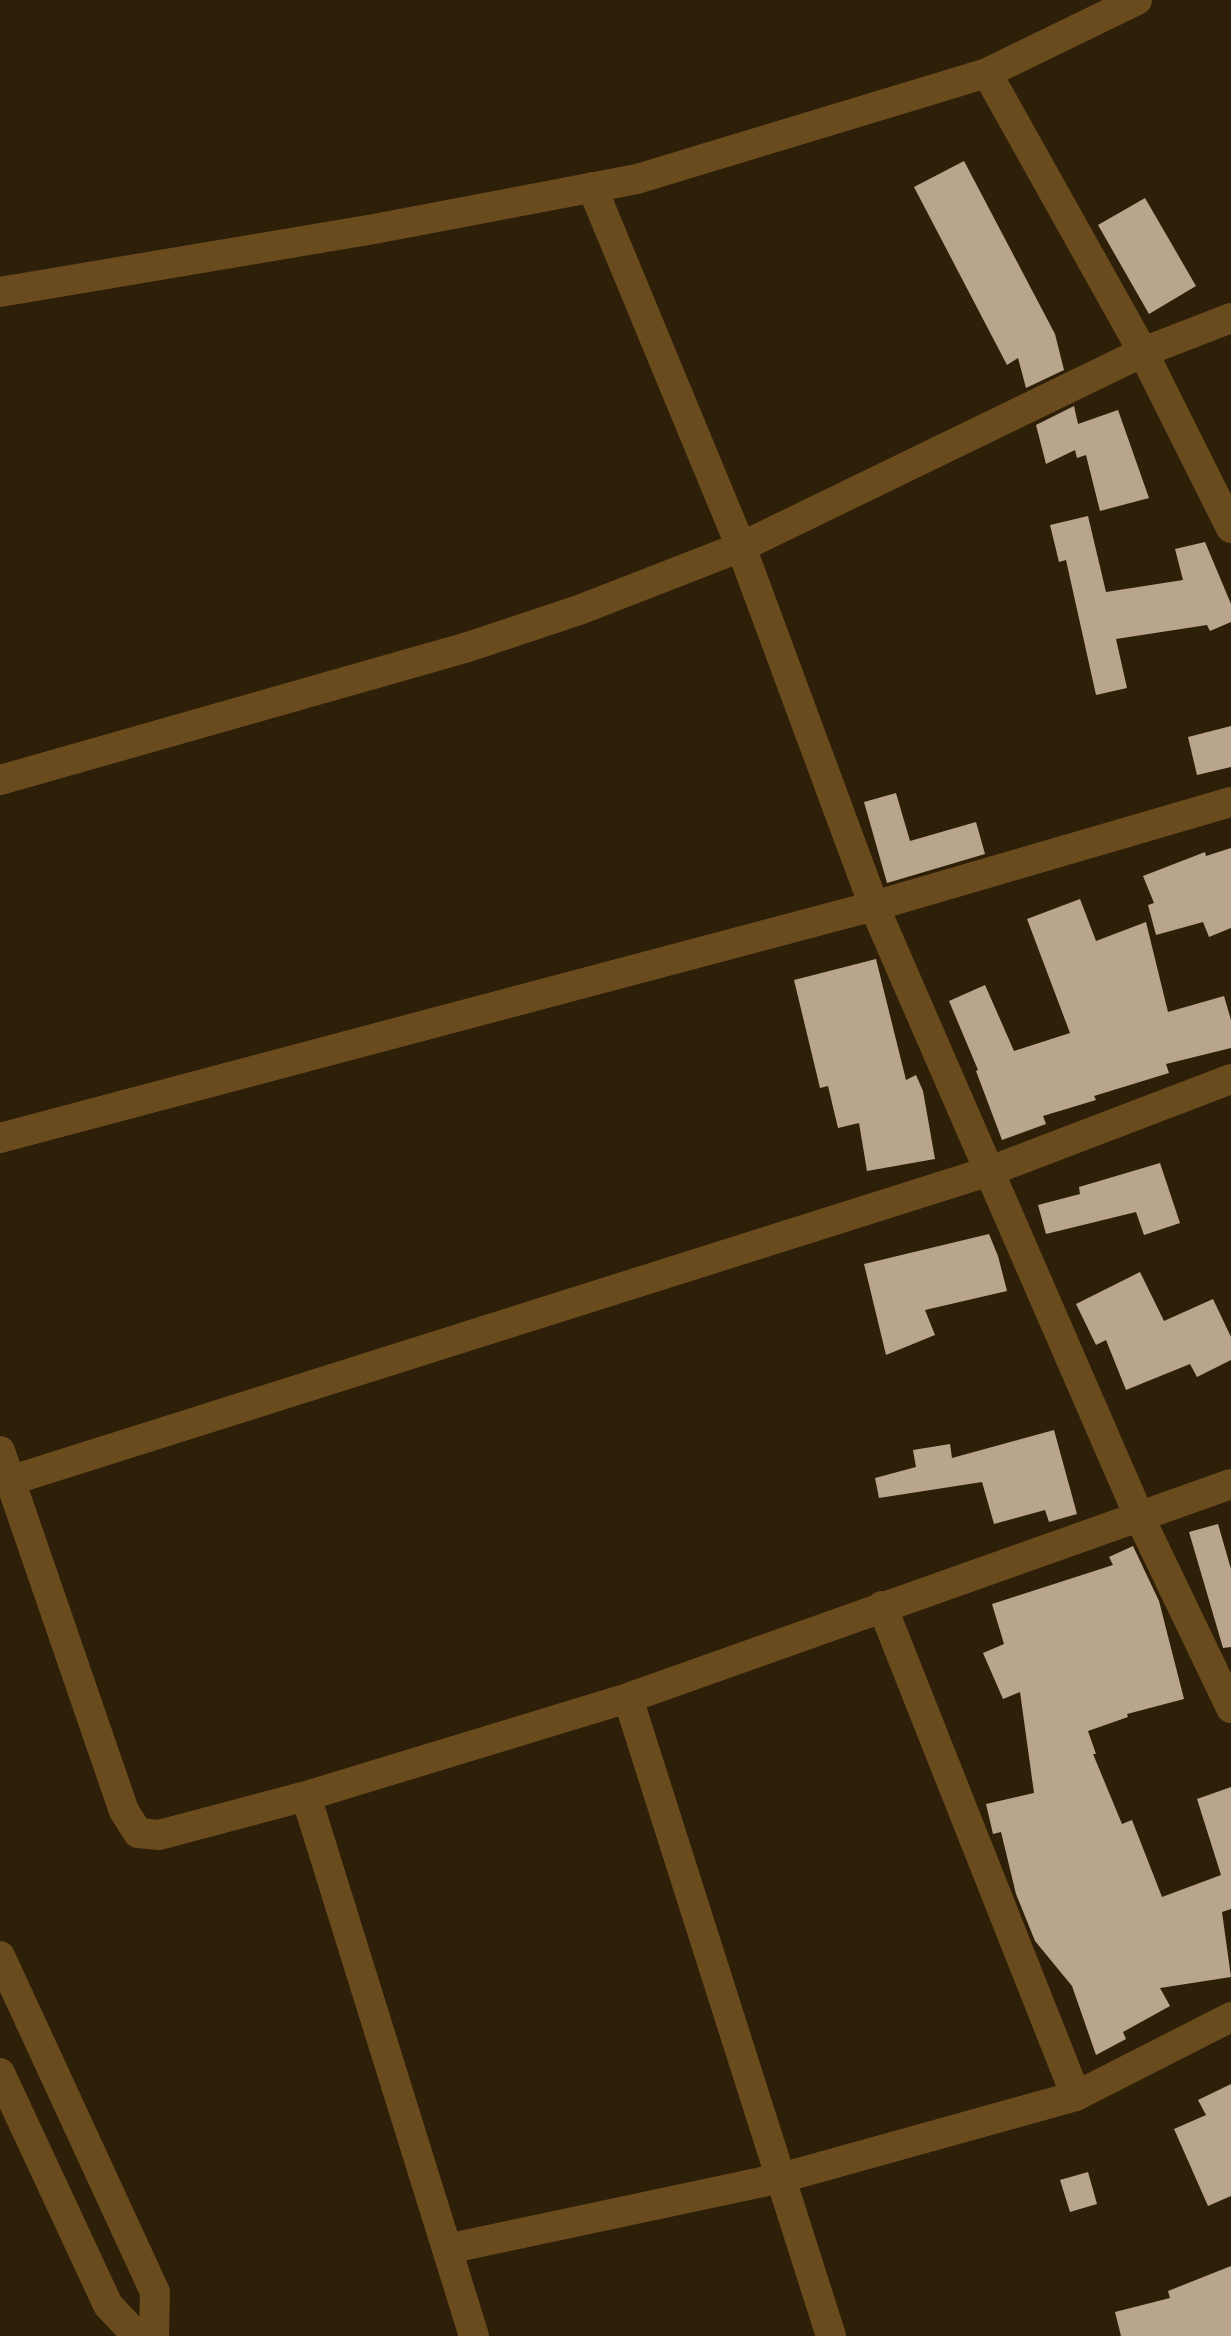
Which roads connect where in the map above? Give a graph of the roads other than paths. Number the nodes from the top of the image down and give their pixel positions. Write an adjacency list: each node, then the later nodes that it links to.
1 (1136, 0): 2 (street)
2 (987, 72): 3 (street); 6 (street)
3 (592, 187): 4 (street); 8 (street)
4 (0, 292)
5 (1231, 318): 6 (street)
6 (1143, 352): 7 (street); 8 (street)
7 (1231, 528)
8 (740, 547): 9 (street); 11 (street)
9 (0, 780)
10 (1231, 802): 11 (street)
11 (874, 906): 13 (street); 14 (street)
12 (1231, 1078): 14 (street)
13 (0, 1138)
14 (990, 1171): 16 (street); 18 (street)
15 (0, 1452): 16 (street)
16 (10, 1481): 22 (street)
17 (1231, 1484): 18 (street)
18 (1138, 1516): 19 (street); 21 (street)
19 (882, 1606): 20 (street); 26 (street)
20 (628, 1698): 22 (street); 27 (street)
21 (1231, 1708)
22 (306, 1796): 28 (street)
23 (0, 1956): 30 (street)
24 (1231, 2017): 26 (street)
25 (0, 2073): 29 (street)
26 (1076, 2096): 27 (street)
27 (781, 2178): 28 (street); 32 (street)
28 (447, 2249): 31 (street)
29 (137, 2336)
30 (154, 2336)
31 (474, 2336)
32 (831, 2336)

